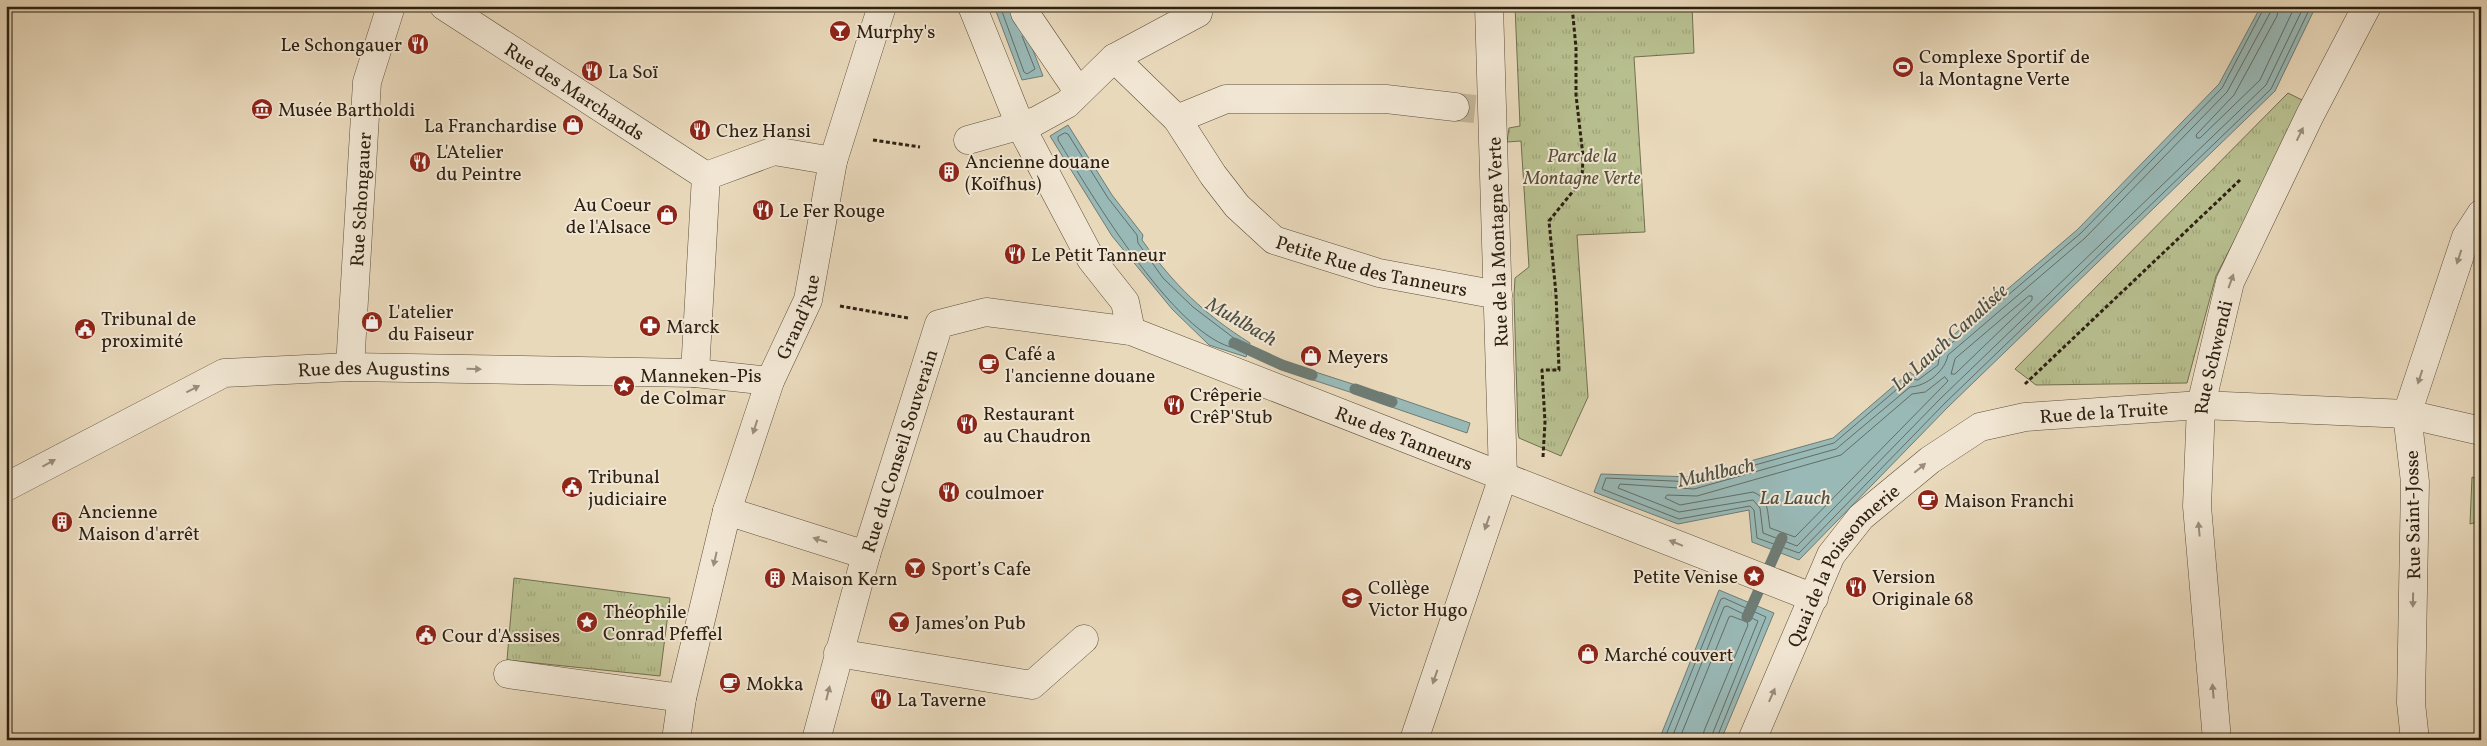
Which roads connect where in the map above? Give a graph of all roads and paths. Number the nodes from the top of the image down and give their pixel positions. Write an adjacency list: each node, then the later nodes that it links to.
1 (391, 6): 27 (street, Rue Schongauer)
2 (444, 6): 19 (street, Rue des Marchands)
3 (882, 6): 15 (street, Grand'Rue)
4 (972, 6): 14 (street)
5 (1023, 6): 11 (street)
6 (1489, 6): 12 (street, Rue de la Montagne Verte)
7 (1572, 6): 37 (path)
8 (2367, 6): 31 (street, Rue Schwendi, one-way to 8)
9 (1198, 13): 10 (street)
10 (1114, 58): 11 (street); 13 (street, Petite Rue des Tanneurs)
11 (1072, 97): 14 (street)
12 (1474, 109): 13 (street); 22 (street, Rue de la Montagne Verte)
13 (1177, 119): 22 (street, Petite Rue des Tanneurs)
14 (1028, 123): 16 (street); 26 (street)
15 (840, 135): 17 (path); 18 (street, Grand'Rue)
16 (968, 140)
17 (920, 148)
18 (833, 161): 19 (street); 23 (street, Grand'Rue)
19 (706, 176): 28 (street)
20 (2481, 214): 32 (street, Rue Saint-Josse, one-way to 32)
21 (2194, 225): 30 (path)
22 (1498, 295): 35 (street, Rue de la Montagne Verte)
23 (808, 300): 25 (path); 29 (street, Grand'Rue)
24 (986, 312): 25 (street, Rue du Conseil Souverain); 26 (street, Rue des Tanneurs)
25 (939, 324): 39 (street, Rue du Conseil Souverain)
26 (1131, 330): 35 (street, Rue des Tanneurs)
27 (350, 367): 28 (street, Rue des Augustins, one-way to 28); 36 (street, Rue des Augustins, one-way to 27)
28 (695, 373): 29 (street, Rue des Augustins)
29 (770, 381): 38 (street, Grand'Rue, one-way to 38)
30 (2022, 387)
31 (2201, 405): 32 (street, Rue de la Truite); 33 (street, Rue de la Truite); 49 (street, Rue Schwendi, one-way to 31)
32 (2407, 414): 34 (street, Rue de la Truite); 50 (street, Rue Saint-Josse, one-way to 50)
33 (1980, 427): 40 (street, Quai de la Poissonnerie, one-way to 33)
34 (2481, 431)
35 (1503, 477): 37 (street, Rue des Tanneurs); 47 (street, one-way to 47)
36 (6, 487)
37 (1540, 489): 40 (street, Rue des Tanneurs, one-way to 37)
38 (727, 511): 39 (street, one-way to 38); 44 (street, Grand'Rue, one-way to 44)
39 (866, 555): 42 (street, Rue du Conseil Souverain)
40 (1805, 594): 48 (street, Quai de la Poissonnerie, one-way to 40)
41 (1084, 639): 42 (street)
42 (838, 653): 46 (street, Rue du Conseil Souverain, one-way to 42)
43 (508, 674): 44 (street)
44 (682, 698): 45 (street, Grand'Rue)
45 (676, 740)
46 (816, 740)
47 (1414, 740)
48 (1752, 740)
49 (2217, 740)
50 (2415, 740)

